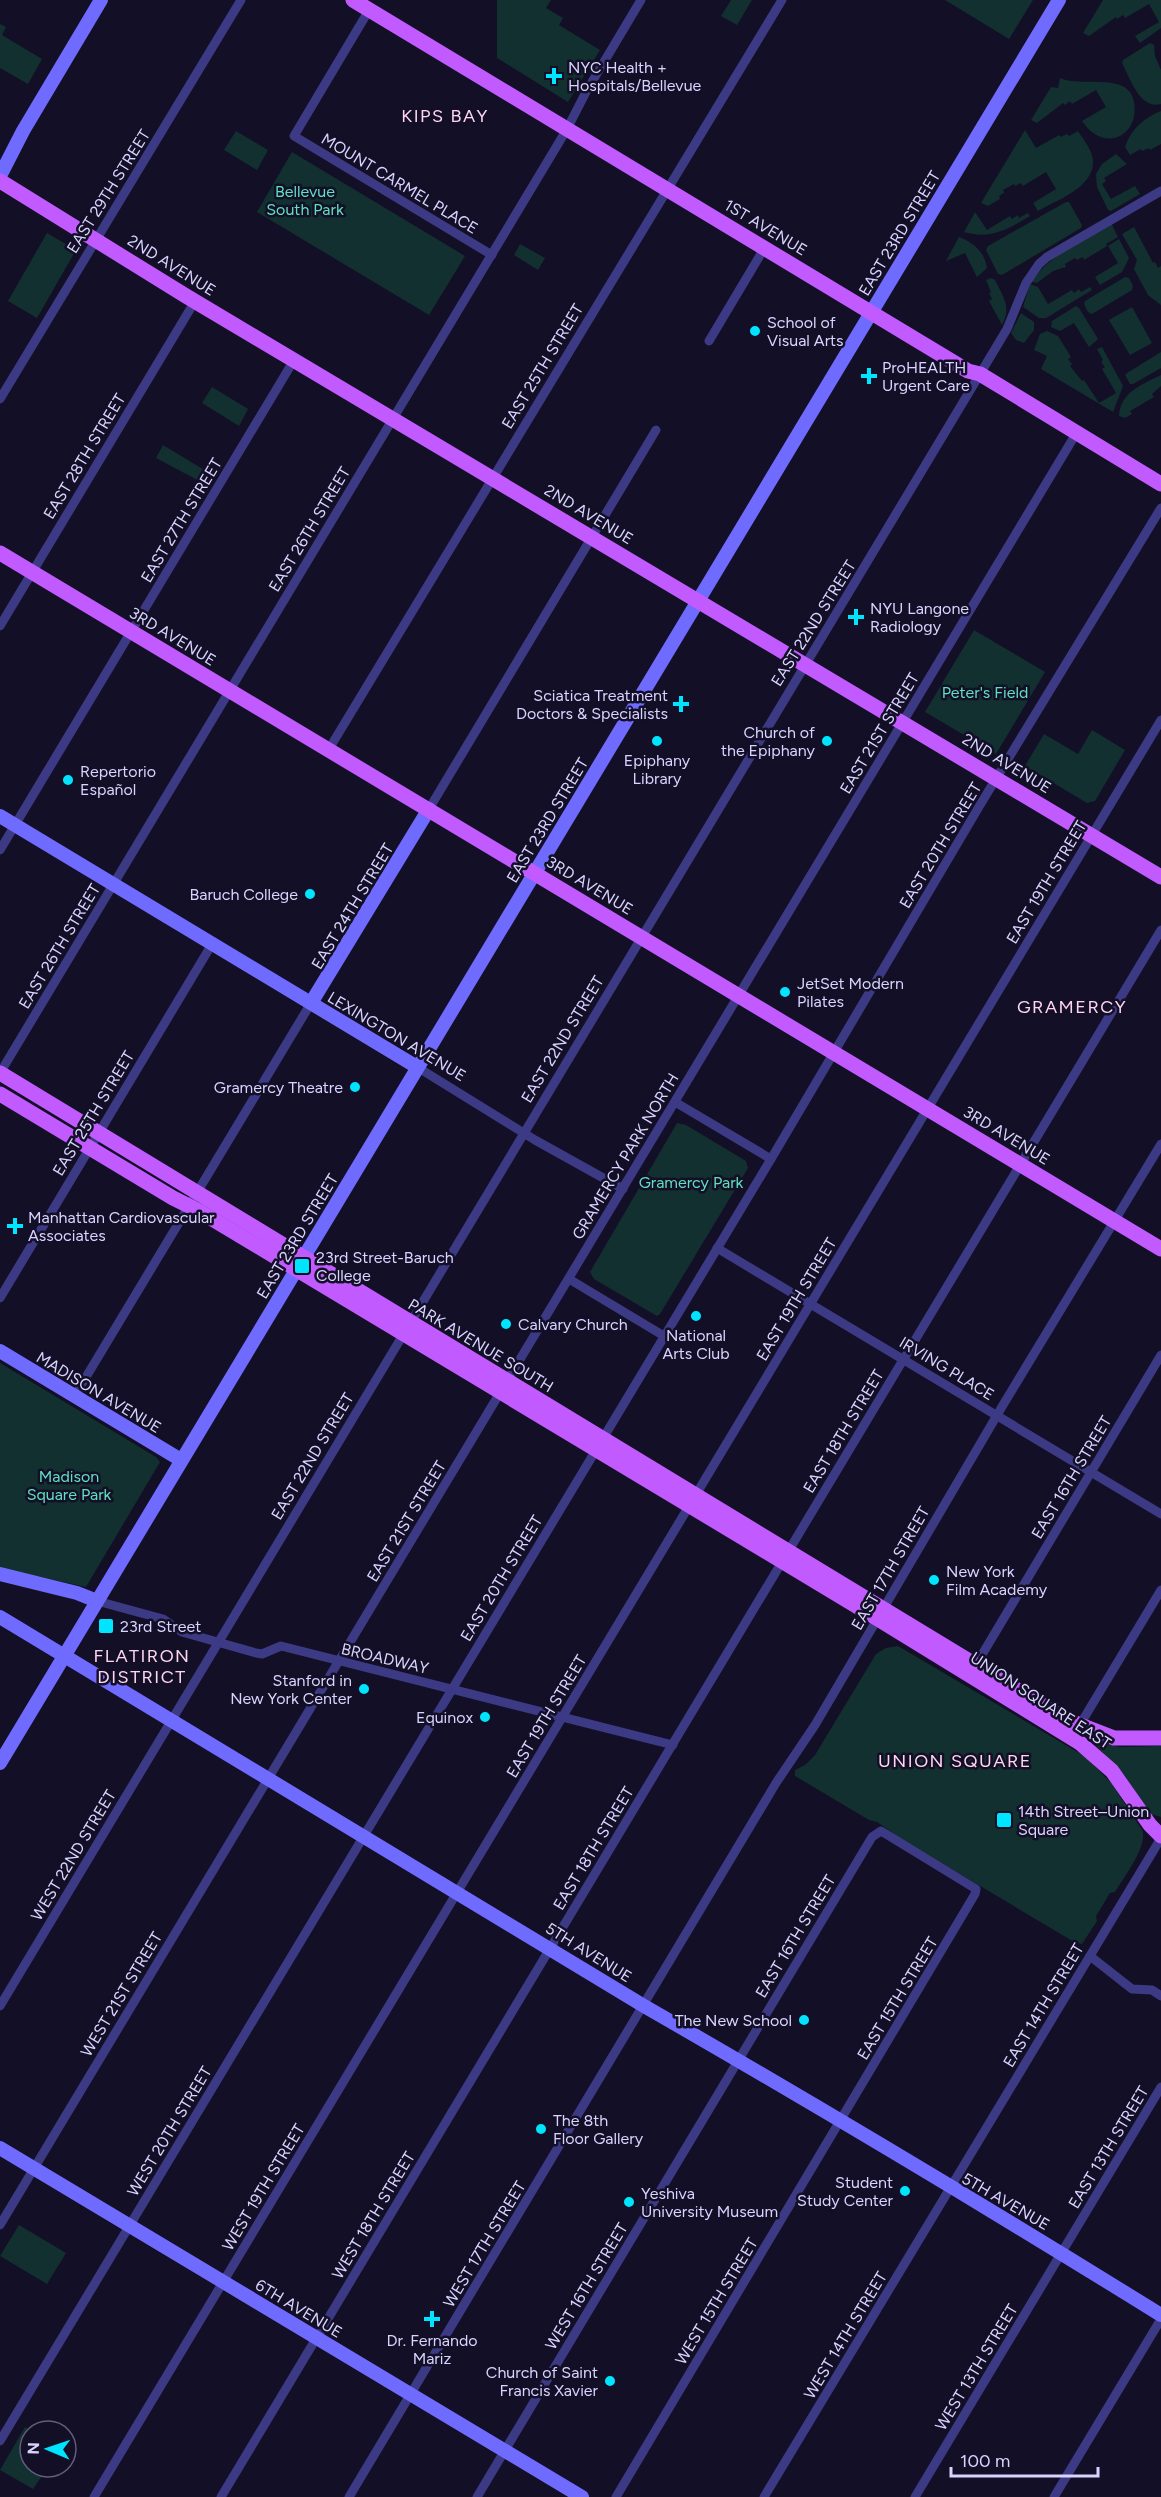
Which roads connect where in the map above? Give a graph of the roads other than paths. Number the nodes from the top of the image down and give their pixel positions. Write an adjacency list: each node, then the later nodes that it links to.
1 (101, 0): 9 (main road)
2 (241, 0): 13 (street, EAST 29TH STREET)
3 (353, 0): 7 (main road, 1ST AVENUE)
4 (641, 0): 8 (street, EAST 26TH STREET)
5 (782, 0): 11 (street, EAST 25TH STREET)
6 (1059, 0): 17 (main road, EAST 23RD STREET)
7 (369, 10): 8 (main road, 1ST AVENUE); 15 (street, MOUNT CARMEL PLACE)
8 (567, 129): 11 (main road, 1ST AVENUE); 15 (street, EAST 26TH STREET)
9 (0, 176)
10 (0, 181): 13 (main road, 2ND AVENUE)
11 (668, 189): 14 (main road, 1ST AVENUE); 25 (street, EAST 25TH STREET)
12 (1161, 191): 20 (street, EAST 22ND STREET)
13 (97, 239): 16 (main road, 2ND AVENUE); 21 (street, EAST 29TH STREET)
14 (765, 247): 17 (main road, 1ST AVENUE); 18 (street)
15 (492, 255): 22 (street, EAST 26TH STREET)
16 (195, 301): 19 (main road, 2ND AVENUE); 30 (street, EAST 28TH STREET)
17 (871, 312): 20 (main road, 1ST AVENUE); 31 (main road, EAST 23RD STREET)
18 (709, 341)
19 (294, 360): 22 (main road, 2ND AVENUE); 33 (street, EAST 27TH STREET)
20 (980, 374): 24 (main road, 1ST AVENUE); 34 (street, EAST 22ND STREET)
21 (0, 399)
22 (394, 418): 25 (main road, 2ND AVENUE); 35 (street, EAST 26TH STREET)
23 (656, 430): 28 (street, EAST 24TH STREET)
24 (1077, 432): 26 (main road, 1ST AVENUE); 37 (street, EAST 21ST STREET)
25 (492, 477): 28 (main road, 2ND AVENUE); 38 (street, EAST 25TH STREET)
26 (1161, 484)
27 (1161, 508): 39 (street, EAST 20TH STREET)
28 (592, 537): 31 (main road, 2ND AVENUE); 40 (street, EAST 24TH STREET)
29 (0, 553): 30 (main road, 3RD AVENUE)
30 (32, 572): 32 (street, EAST 28TH STREET); 33 (main road, 3RD AVENUE)
31 (699, 600): 34 (main road, 2ND AVENUE); 45 (main road, EAST 23RD STREET)
32 (0, 626)
33 (131, 631): 35 (main road, 3RD AVENUE); 42 (street, EAST 27TH STREET)
34 (806, 664): 37 (main road, 2ND AVENUE); 49 (street, EAST 22ND STREET)
35 (229, 690): 38 (main road, 3RD AVENUE); 47 (street, EAST 26TH STREET)
36 (1161, 720): 43 (street, EAST 19TH STREET)
37 (903, 722): 39 (main road, 2ND AVENUE); 51 (street, EAST 21ST STREET)
38 (329, 749): 40 (main road, 3RD AVENUE)
39 (997, 779): 43 (main road, 2ND AVENUE); 54 (street, EAST 20TH STREET)
40 (429, 809): 45 (main road, 3RD AVENUE); 52 (main road, EAST 24TH STREET)
41 (0, 816): 42 (main road, LEXINGTON AVENUE)
42 (14, 825): 44 (street, EAST 27TH STREET); 47 (main road, LEXINGTON AVENUE)
43 (1092, 836): 46 (main road, 2ND AVENUE); 59 (street, EAST 19TH STREET)
44 (0, 850)
45 (535, 872): 49 (main road, 3RD AVENUE); 55 (main road, EAST 23RD STREET)
46 (1161, 877)
47 (113, 885): 50 (main road, LEXINGTON AVENUE); 56 (street, EAST 26TH STREET)
48 (1161, 930): 65 (street, EAST 18TH STREET)
49 (641, 936): 51 (main road, 3RD AVENUE); 60 (street, EAST 22ND STREET)
50 (212, 944): 52 (main road, LEXINGTON AVENUE); 61 (street, EAST 25TH STREET)
51 (739, 996): 53 (street, EAST 21ST STREET); 54 (main road, 3RD AVENUE)
52 (312, 1003): 55 (main road, LEXINGTON AVENUE); 67 (street, EAST 24TH STREET)
53 (707, 1048): 58 (street, GRAMERCY PARK NORTH)
54 (834, 1052): 59 (main road, 3RD AVENUE); 64 (street, EAST 20TH STREET)
55 (417, 1067): 60 (street, LEXINGTON AVENUE); 72 (main road, EAST 23RD STREET)
56 (0, 1073): 61 (main road, PARK AVENUE SOUTH)
57 (0, 1094): 63 (main road, PARK AVENUE SOUTH)
58 (675, 1102): 64 (street); 66 (street, GRAMERCY PARK NORTH)
59 (927, 1109): 65 (main road, 3RD AVENUE); 75 (street, EAST 19TH STREET)
60 (524, 1132): 66 (street, LEXINGTON AVENUE); 76 (street, EAST 22ND STREET)
61 (99, 1133): 63 (street, EAST 25TH STREET); 67 (main road, PARK AVENUE SOUTH)
62 (1161, 1144): 69 (street, EAST 17TH STREET)
63 (90, 1148): 68 (main road, PARK AVENUE SOUTH); 74 (street, EAST 25TH STREET)
64 (771, 1159): 70 (street, EAST 20TH STREET)
65 (1020, 1164): 69 (main road, 3RD AVENUE); 80 (street, EAST 18TH STREET)
66 (623, 1189): 73 (street, GRAMERCY PARK NORTH)
67 (199, 1193): 68 (street, EAST 24TH STREET); 72 (main road, PARK AVENUE SOUTH)
68 (191, 1207): 72 (main road, PARK AVENUE SOUTH); 82 (street, EAST 24TH STREET)
69 (1114, 1221): 71 (main road, 3RD AVENUE); 83 (street, EAST 17TH STREET)
70 (717, 1248): 75 (street, IRVING PLACE); 77 (street, EAST 20TH STREET)
71 (1161, 1249)
72 (300, 1262): 76 (main road, PARK AVENUE SOUTH); 85 (main road, EAST 23RD STREET)
73 (569, 1279): 77 (street); 81 (street, EAST 21ST STREET)
74 (0, 1298)
75 (811, 1303): 80 (street, IRVING PLACE); 87 (street, EAST 19TH STREET)
76 (406, 1328): 81 (main road, PARK AVENUE SOUTH); 95 (street, EAST 22ND STREET)
77 (664, 1336): 84 (street, EAST 20TH STREET)
78 (0, 1351): 82 (main road, MADISON AVENUE)
79 (1161, 1355): 86 (street, EAST 16TH STREET)
80 (904, 1359): 83 (street, IRVING PLACE); 89 (street, EAST 18TH STREET)
81 (504, 1387): 84 (main road, PARK AVENUE SOUTH); 97 (street, EAST 21ST STREET)
82 (75, 1397): 85 (main road, MADISON AVENUE)
83 (997, 1416): 86 (street, IRVING PLACE); 93 (street, EAST 17TH STREET)
84 (599, 1444): 87 (main road, PARK AVENUE SOUTH); 99 (street, EAST 20TH STREET)
85 (181, 1460): 92 (main road, EAST 23RD STREET)
86 (1091, 1472): 88 (street, IRVING PLACE); 98 (street, EAST 16TH STREET)
87 (693, 1500): 89 (main road, PARK AVENUE SOUTH); 100 (street, EAST 19TH STREET)
88 (1161, 1514)
89 (785, 1556): 93 (main road, PARK AVENUE SOUTH); 104 (street, EAST 18TH STREET)
90 (0, 1574): 92 (main road)
91 (1161, 1590): 102 (street)
92 (97, 1600): 95 (street, BROADWAY); 96 (main road, EAST 23RD STREET)
93 (881, 1614): 98 (main road, UNION SQUARE EAST); 115 (street, EAST 17TH STREET)
94 (0, 1617): 96 (main road, 5TH AVENUE)
95 (217, 1642): 97 (street, BROADWAY); 101 (street, EAST 22ND STREET)
96 (64, 1656): 101 (main road, 5TH AVENUE); 105 (main road, EAST 23RD STREET)
97 (338, 1662): 99 (street, BROADWAY); 106 (street, EAST 21ST STREET)
98 (972, 1670): 102 (main road, UNION SQUARE EAST)
99 (452, 1689): 100 (street, BROADWAY); 107 (street, EAST 20TH STREET)
100 (561, 1718): 104 (street, BROADWAY); 110 (street, EAST 19TH STREET)
101 (171, 1720): 106 (main road, 5TH AVENUE); 114 (street, WEST 22ND STREET)
102 (1076, 1732): 103 (main road, UNION SQUARE EAST); 108 (main road, UNION SQUARE EAST)
103 (1161, 1738)
104 (673, 1745): 111 (street, EAST 18TH STREET)
105 (0, 1763)
106 (268, 1779): 107 (main road, 5TH AVENUE); 120 (street, WEST 21ST STREET)
107 (364, 1836): 110 (main road, 5TH AVENUE); 123 (street, WEST 20TH STREET)
108 (1161, 1837): 112 (street, EAST 14TH STREET)
109 (976, 1889): 116 (street, EAST 16TH STREET); 118 (street, EAST 15TH STREET)
110 (457, 1892): 111 (main road, 5TH AVENUE); 125 (street, WEST 19TH STREET)
111 (550, 1948): 115 (main road, 5TH AVENUE); 127 (street, WEST 18TH STREET)
112 (1090, 1956): 113 (street); 121 (street, EAST 14TH STREET)
113 (1161, 1996)
114 (0, 2006)
115 (644, 2006): 116 (main road, 5TH AVENUE); 128 (street, WEST 17TH STREET)
116 (739, 2060): 118 (main road, 5TH AVENUE); 130 (street, WEST 16TH STREET)
117 (1161, 2087): 124 (street, EAST 13TH STREET)
118 (841, 2121): 121 (main road, 5TH AVENUE); 136 (street, WEST 15TH STREET)
119 (0, 2148): 120 (main road, 6TH AVENUE)
120 (34, 2169): 122 (street, WEST 21ST STREET); 123 (main road, 6TH AVENUE)
121 (951, 2188): 124 (main road, 5TH AVENUE); 137 (street, WEST 14TH STREET)
122 (0, 2225)
123 (130, 2226): 125 (main road, 6TH AVENUE); 129 (street, WEST 20TH STREET)
124 (1062, 2252): 126 (main road, 5TH AVENUE); 138 (street, WEST 13TH STREET)
125 (224, 2282): 127 (main road, 6TH AVENUE); 131 (street, WEST 19TH STREET)
126 (1161, 2317): 139 (street)
127 (317, 2338): 128 (main road, 6TH AVENUE); 132 (street, WEST 18TH STREET)
128 (411, 2395): 130 (main road, 6TH AVENUE); 133 (street, WEST 17TH STREET)
129 (0, 2442)
130 (504, 2451): 134 (street, WEST 16TH STREET); 135 (main road, 6TH AVENUE)
131 (94, 2497)
132 (221, 2497)
133 (349, 2497)
134 (477, 2497)
135 (582, 2497)
136 (616, 2497)
137 (764, 2497)
138 (915, 2497)
139 (1054, 2497)

